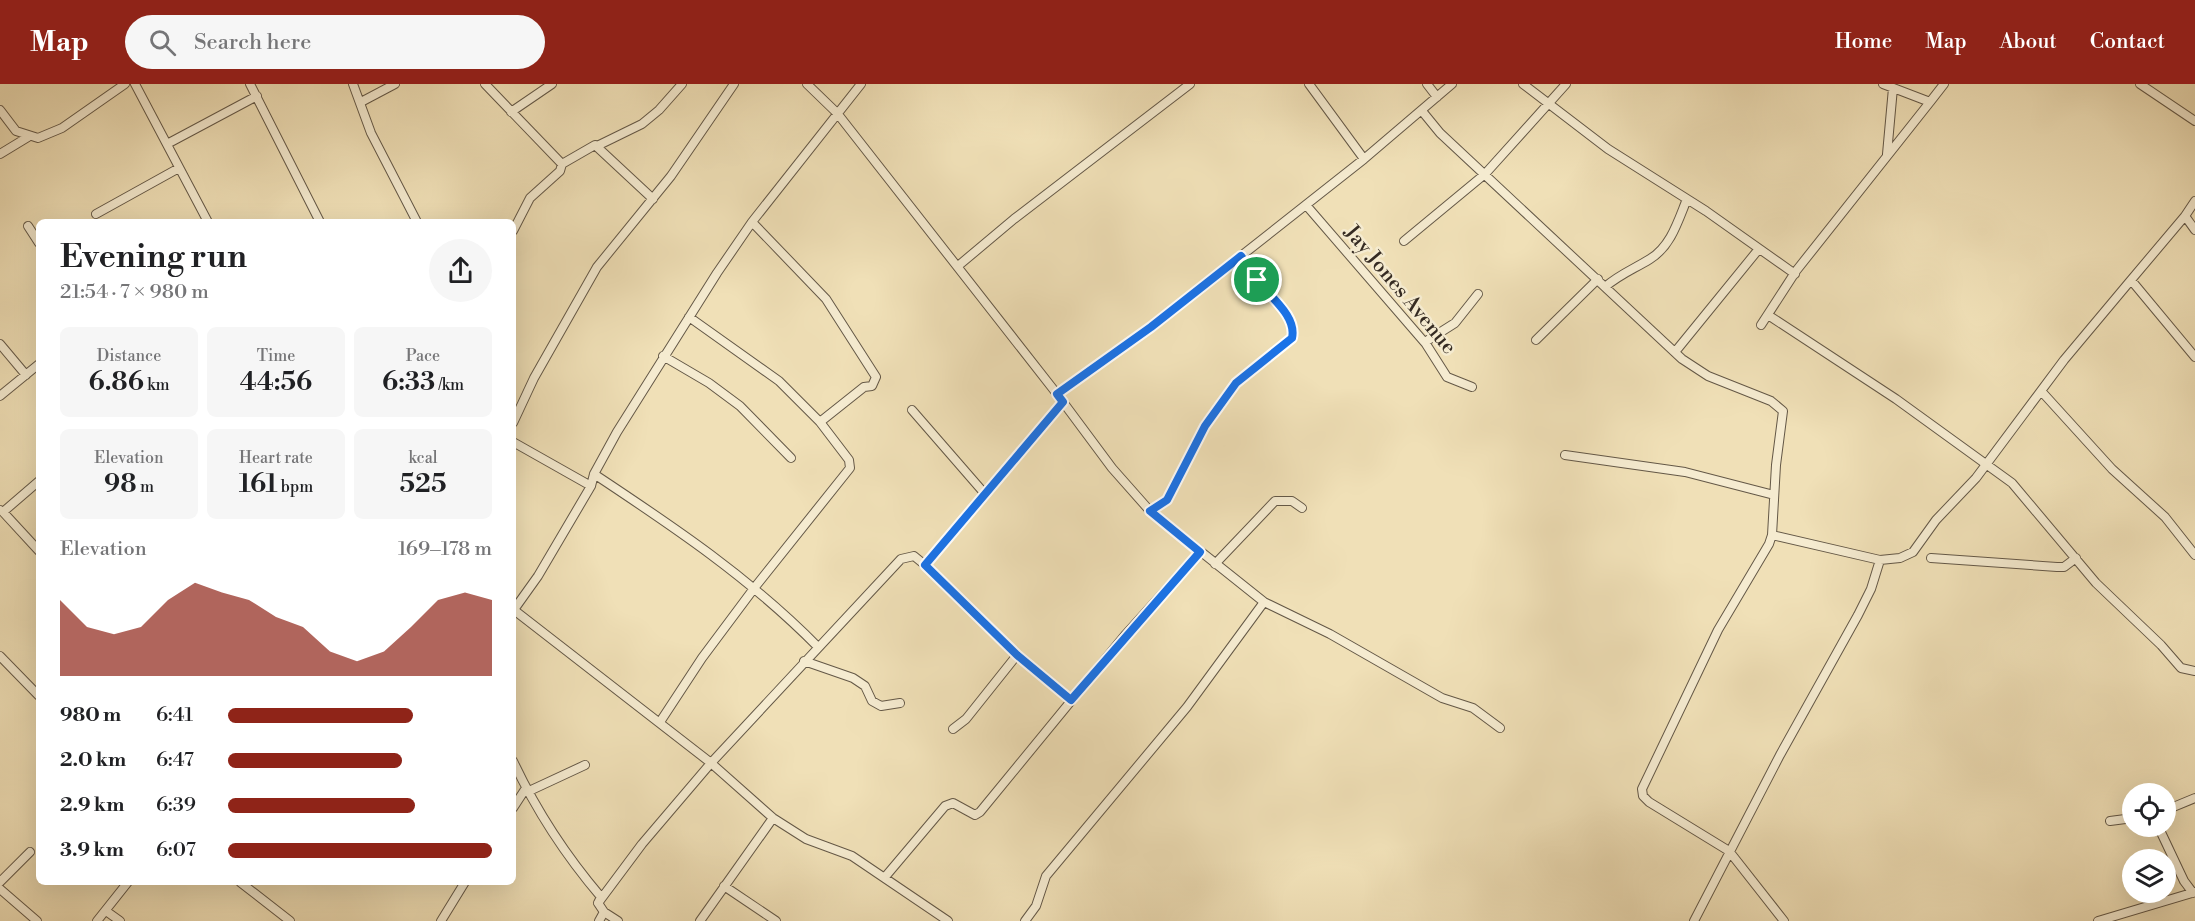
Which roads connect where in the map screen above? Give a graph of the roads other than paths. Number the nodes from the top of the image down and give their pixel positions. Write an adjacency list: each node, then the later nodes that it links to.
1 (125, 84): 32 (street)
2 (135, 84): 33 (street)
3 (250, 84): 22 (street)
4 (353, 84): 24 (street)
5 (395, 84): 24 (street)
6 (485, 84): 29 (street)
7 (552, 84): 29 (street)
8 (682, 84): 34 (street)
9 (734, 84): 41 (street)
10 (807, 84): 30 (street)
11 (861, 84): 30 (street)
12 (1190, 84): 58 (street)
13 (1309, 84): 37 (street)
14 (1427, 84): 23 (street)
15 (1452, 84): 23 (street)
16 (1523, 84): 26 (street)
17 (1566, 84): 26 (street)
18 (1883, 84): 21 (street)
19 (1944, 84): 25 (street)
20 (2140, 84): 31 (street)
21 (1893, 88): 25 (street); 36 (street)
22 (257, 96): 33 (street); 48 (street)
23 (1437, 98): 28 (street)
24 (361, 102): 49 (street)
25 (1930, 102): 36 (street)
26 (1550, 104): 40 (street); 42 (street)
27 (0, 110): 32 (street)
28 (1422, 111): 37 (street); 40 (street)
29 (511, 112): 38 (street)
30 (837, 113): 50 (street); 58 (street)
31 (2195, 121)
32 (27, 136): 35 (street)
33 (167, 144): 39 (street)
34 (597, 147): 38 (street); 41 (street)
35 (0, 154)
36 (1887, 154): 59 (street)
37 (1364, 159): 44 (street)
38 (562, 164): 51 (street)
39 (179, 168): 45 (street); 47 (street)
40 (1485, 174): 55 (street); 60 (street)
41 (652, 199): 81 (street)
42 (1687, 199): 56 (street); 62 (street)
43 (2195, 201): 46 (street)
44 (1306, 205): 57 (street); 68 (street, Jay Jones Avenue)
45 (96, 214)
46 (2185, 216): 53 (street); 61 (street)
47 (206, 219)
48 (318, 219)
49 (415, 219)
50 (752, 222): 65 (street); 82 (street)
51 (516, 225)
52 (28, 226): 54 (street)
53 (2195, 230)
54 (36, 238)
55 (1404, 241)
56 (1758, 250): 59 (street); 70 (street)
57 (1241, 256): 77 (street); 94 (street)
58 (957, 266): 77 (street)
59 (1795, 274): 64 (street)
60 (1598, 279): 62 (street); 67 (street)
61 (2131, 280): 72 (street); 76 (street)
62 (1605, 287): 70 (street)
63 (1478, 294): 68 (street)
64 (1768, 315): 66 (street); 86 (street)
65 (689, 317): 71 (street); 82 (street)
66 (1761, 325)
67 (1536, 340)
68 (1425, 342): 75 (street, Jay Jones Avenue)
69 (0, 344): 74 (street)
70 (1676, 352): 91 (street)
71 (663, 356): 85 (street); 87 (street)
72 (2195, 357)
73 (36, 367): 74 (street)
74 (26, 375): 78 (street)
75 (1472, 387)
76 (2042, 392): 86 (street); 98 (street)
77 (1057, 394): 79 (street)
78 (0, 396)
79 (1063, 402): 90 (street); 94 (street)
80 (912, 410): 90 (street)
81 (516, 417)
82 (820, 422): 104 (street)
83 (516, 443): 89 (street)
84 (1565, 455): 91 (street)
85 (791, 458)
86 (1986, 465): 100 (street); 101 (street)
87 (594, 474): 89 (street); 104 (street)
88 (36, 483): 93 (street)
89 (591, 486): 106 (street)
90 (985, 494): 103 (street)
91 (1774, 495): 95 (street)
92 (1302, 508): 102 (street)
93 (1, 511): 96 (street)
94 (1150, 511): 97 (street)
95 (1772, 535): 101 (street); 130 (street)
96 (36, 548)
97 (1200, 552): 102 (street); 114 (street)
98 (2195, 555)
99 (1931, 558): 100 (street)
100 (2076, 558): 112 (street)
101 (1880, 560): 130 (street)
102 (1215, 564): 105 (street)
103 (925, 565): 108 (street); 109 (street)
104 (755, 587): 108 (street); 116 (street)
105 (1264, 602): 117 (street); 153 (street)
106 (516, 606)
107 (516, 612): 116 (street)
108 (818, 647): 111 (street)
109 (1017, 655): 114 (street); 118 (street)
110 (0, 656): 113 (street)
111 (804, 661): 115 (street); 119 (street)
112 (2195, 671)
113 (36, 689)
114 (1071, 700): 132 (street)
115 (900, 703)
116 (660, 722): 119 (street)
117 (1500, 728)
118 (953, 729)
119 (711, 763): 126 (street); 140 (street)
120 (585, 765): 122 (street)
121 (516, 767): 122 (street)
122 (527, 790): 124 (street); 140 (street)
123 (2195, 798): 125 (street)
124 (516, 804)
125 (2176, 806)
126 (773, 818): 132 (street); 137 (street)
127 (2122, 819): 128 (street)
128 (2110, 820)
129 (2163, 837): 139 (street)
130 (1729, 851): 154 (street); 155 (street)
131 (30, 852): 133 (street)
132 (885, 877): 152 (street)
133 (0, 882)
134 (126, 885): 141 (street)
135 (244, 885): 146 (street)
136 (463, 885): 147 (street)
137 (724, 886): 150 (street); 151 (street)
138 (0, 889): 143 (street)
139 (2194, 893): 156 (street)
140 (598, 903): 142 (street)
141 (106, 911): 144 (street); 145 (street)
142 (604, 912): 148 (street); 149 (street)
143 (37, 921)
144 (98, 921)
145 (120, 921)
146 (290, 921)
147 (441, 921)
148 (599, 921)
149 (618, 921)
150 (700, 921)
151 (776, 921)
152 (948, 921)
153 (1025, 921)
154 (1694, 921)
155 (1784, 921)
156 (2098, 921)

